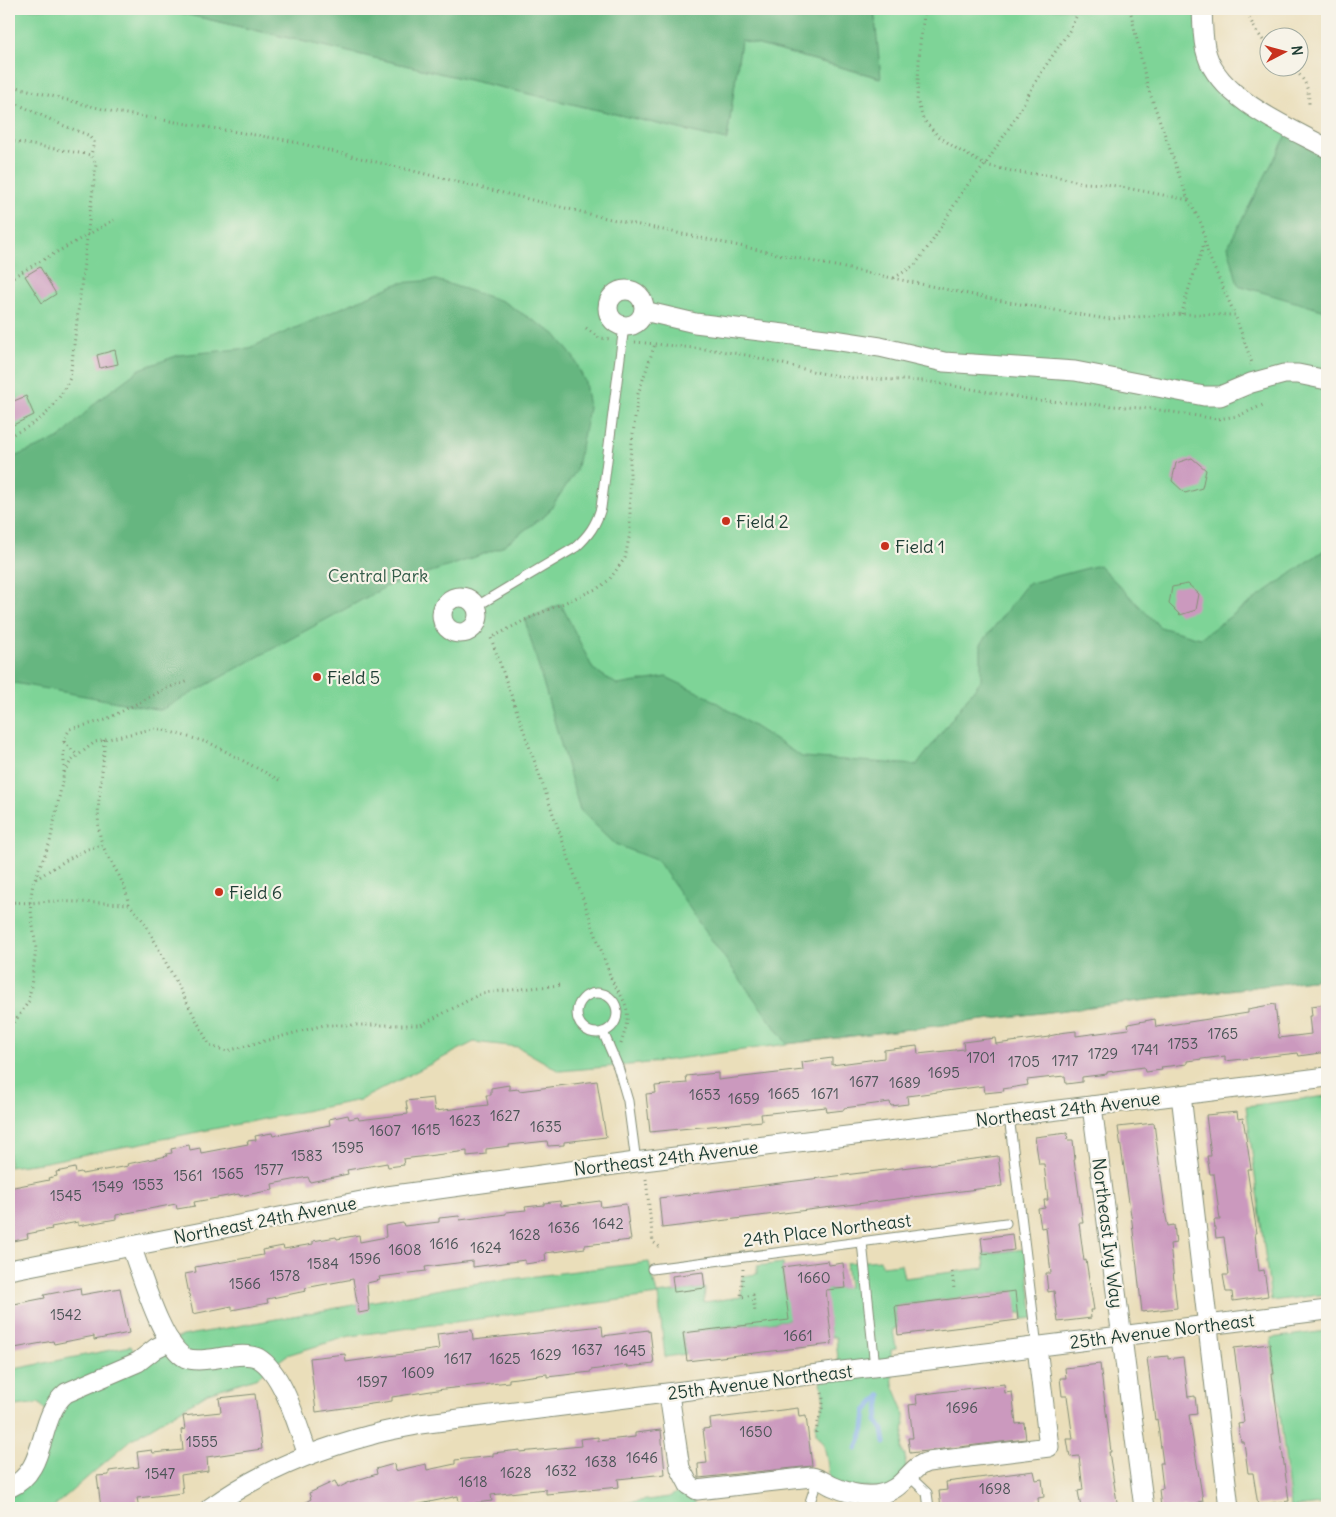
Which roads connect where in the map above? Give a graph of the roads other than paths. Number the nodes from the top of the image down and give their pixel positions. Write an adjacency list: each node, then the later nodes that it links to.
1 (1202, 9): 2 (street)
2 (1327, 148)
3 (644, 311): 4 (street); 4 (street); 5 (street)
4 (623, 333): 6 (lane)
5 (1327, 380)
6 (477, 606)
7 (603, 1032): 7 (lane); 12 (lane)
8 (1327, 1077): 9 (street, Northeast 24th Avenue)
9 (1181, 1095): 10 (street, Northeast 24th Avenue); 19 (street)
10 (1092, 1106): 11 (street, Northeast 24th Avenue); 20 (street, Northeast Ivy Way)
11 (1009, 1116): 12 (street, Northeast 24th Avenue); 22 (lane)
12 (636, 1162): 15 (street, Northeast 24th Avenue)
13 (1006, 1223): 14 (lane, 24th Place Northeast)
14 (862, 1242): 16 (lane, 24th Place Northeast); 23 (lane)
15 (131, 1246): 17 (street, Northeast 24th Avenue); 21 (street)
16 (652, 1269)
17 (9, 1270)
18 (1327, 1310): 19 (street, 25th Avenue Northeast)
19 (1207, 1325): 20 (street, 25th Avenue Northeast); 33 (street)
20 (1121, 1336): 22 (street, 25th Avenue Northeast); 32 (street, Northeast Ivy Way)
21 (170, 1341): 25 (street); 28 (street)
22 (1037, 1346): 23 (street, 25th Avenue Northeast); 26 (street)
23 (875, 1367): 24 (street, 25th Avenue Northeast)
24 (669, 1394): 25 (street, 25th Avenue Northeast); 27 (street)
25 (308, 1455): 29 (street, 25th Avenue Northeast)
26 (910, 1476): 27 (street); 31 (lane)
27 (818, 1478): 30 (lane)
28 (9, 1488)
29 (210, 1508)
30 (808, 1508)
31 (929, 1508)
32 (1144, 1508)
33 (1229, 1508)

